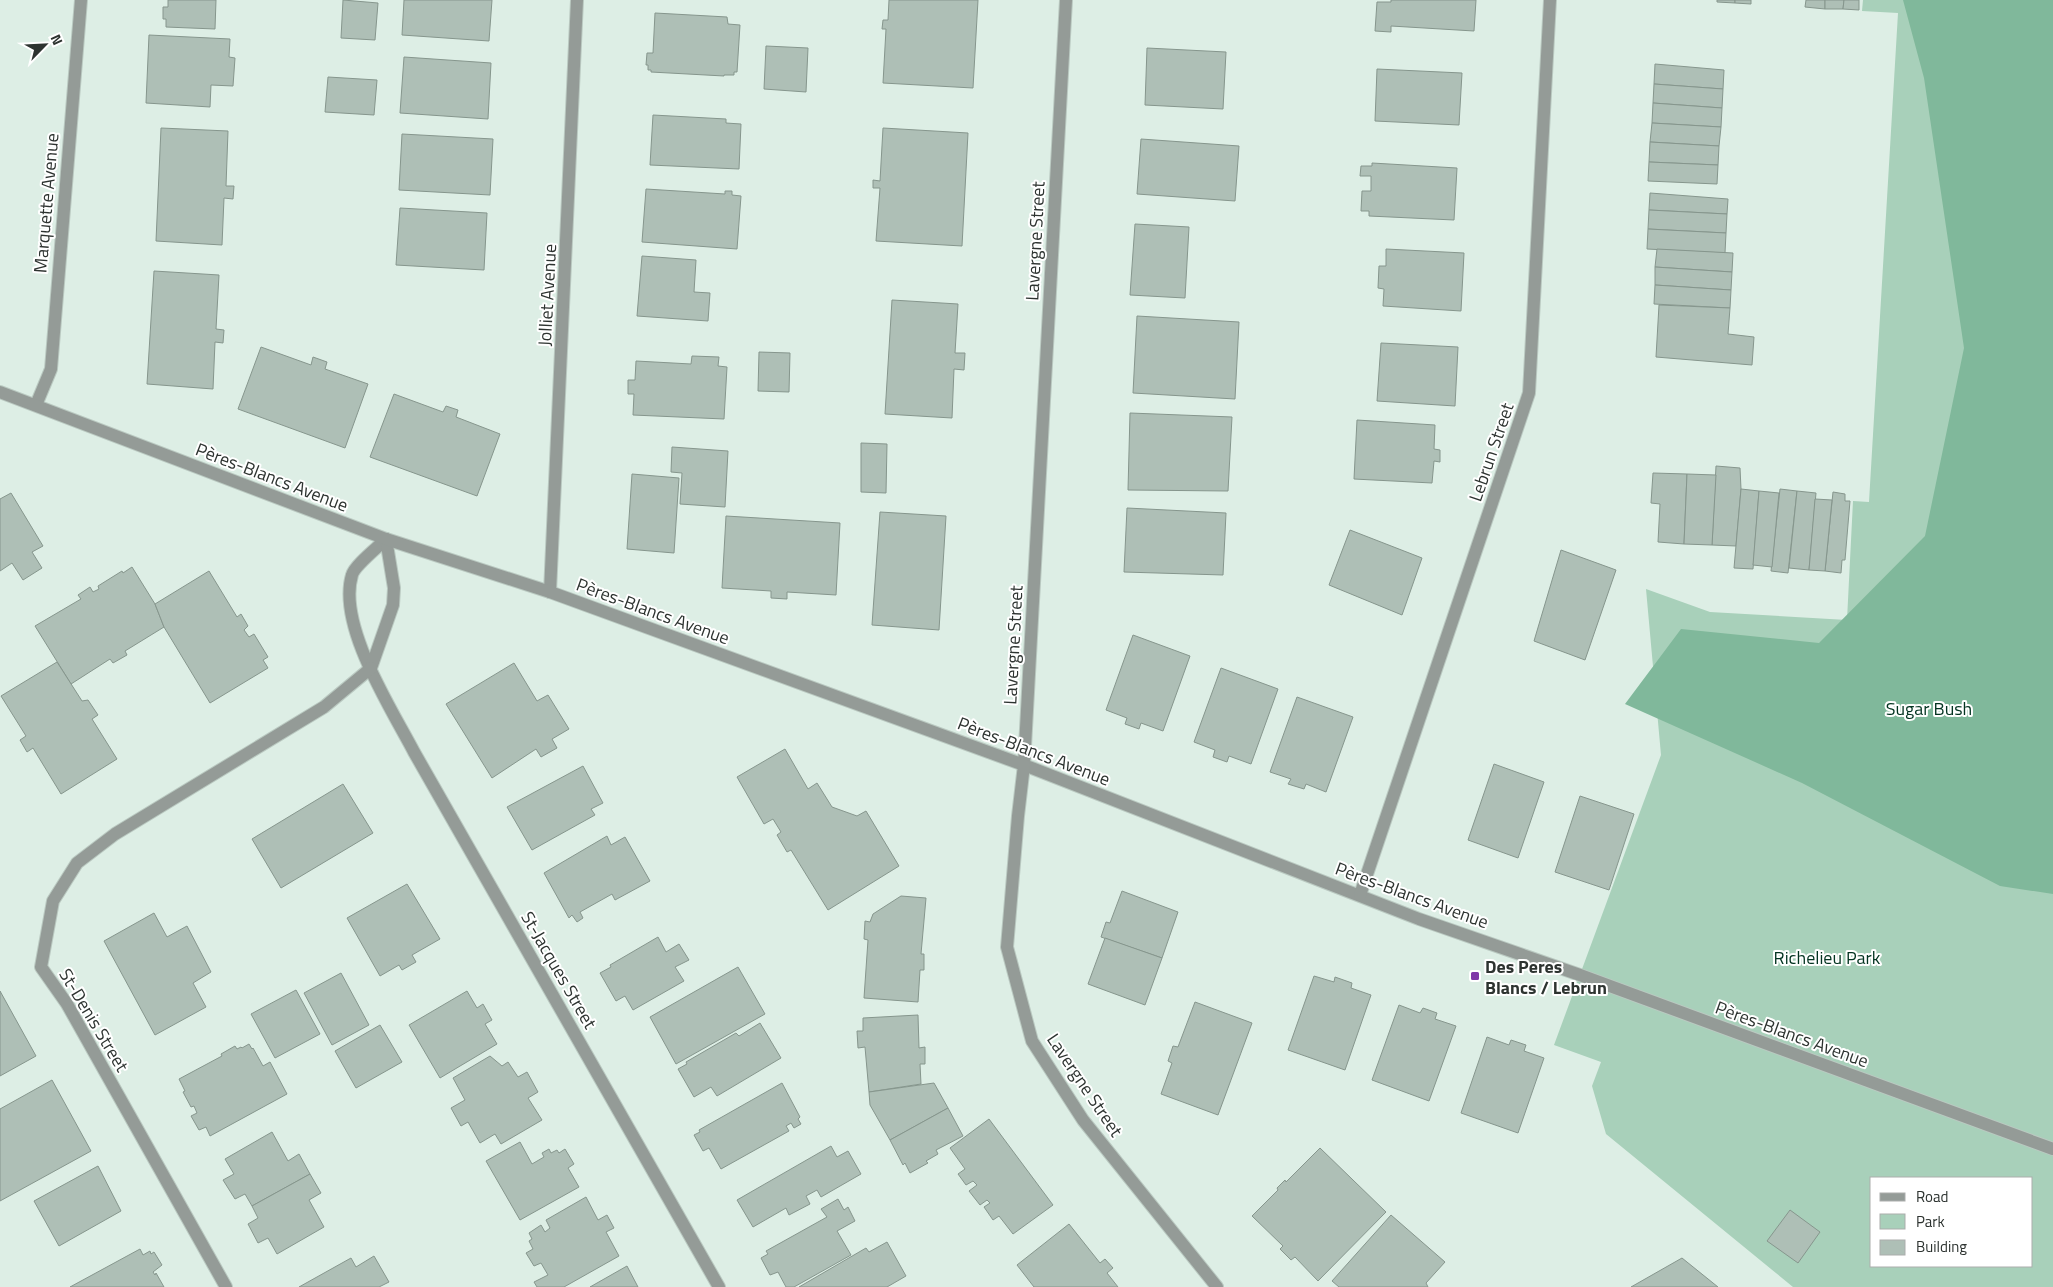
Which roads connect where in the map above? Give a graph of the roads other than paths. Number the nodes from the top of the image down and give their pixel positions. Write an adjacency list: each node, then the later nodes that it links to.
1 (81, 0): 6 (street, Marquette Avenue)
2 (577, 0): 8 (street, Jolliet Avenue)
3 (1066, 0): 10 (street, Lavergne Street)
4 (1550, 0): 11 (street, Lebrun Street)
5 (0, 392): 6 (street, Pères-Blancs Avenue)
6 (36, 405): 7 (street, Pères-Blancs Avenue)
7 (386, 539): 8 (street, Pères-Blancs Avenue); 9 (street); 9 (street, St-Jacques Street)
8 (550, 592): 10 (street, Pères-Blancs Avenue)
9 (371, 668): 13 (street, St-Denis Street); 14 (street, St-Jacques Street)
10 (1024, 765): 11 (street, Pères-Blancs Avenue); 15 (street, Lavergne Street)
11 (1360, 895): 12 (street, Pères-Blancs Avenue)
12 (2053, 1149)
13 (226, 1287)
14 (719, 1287)
15 (1217, 1287)

